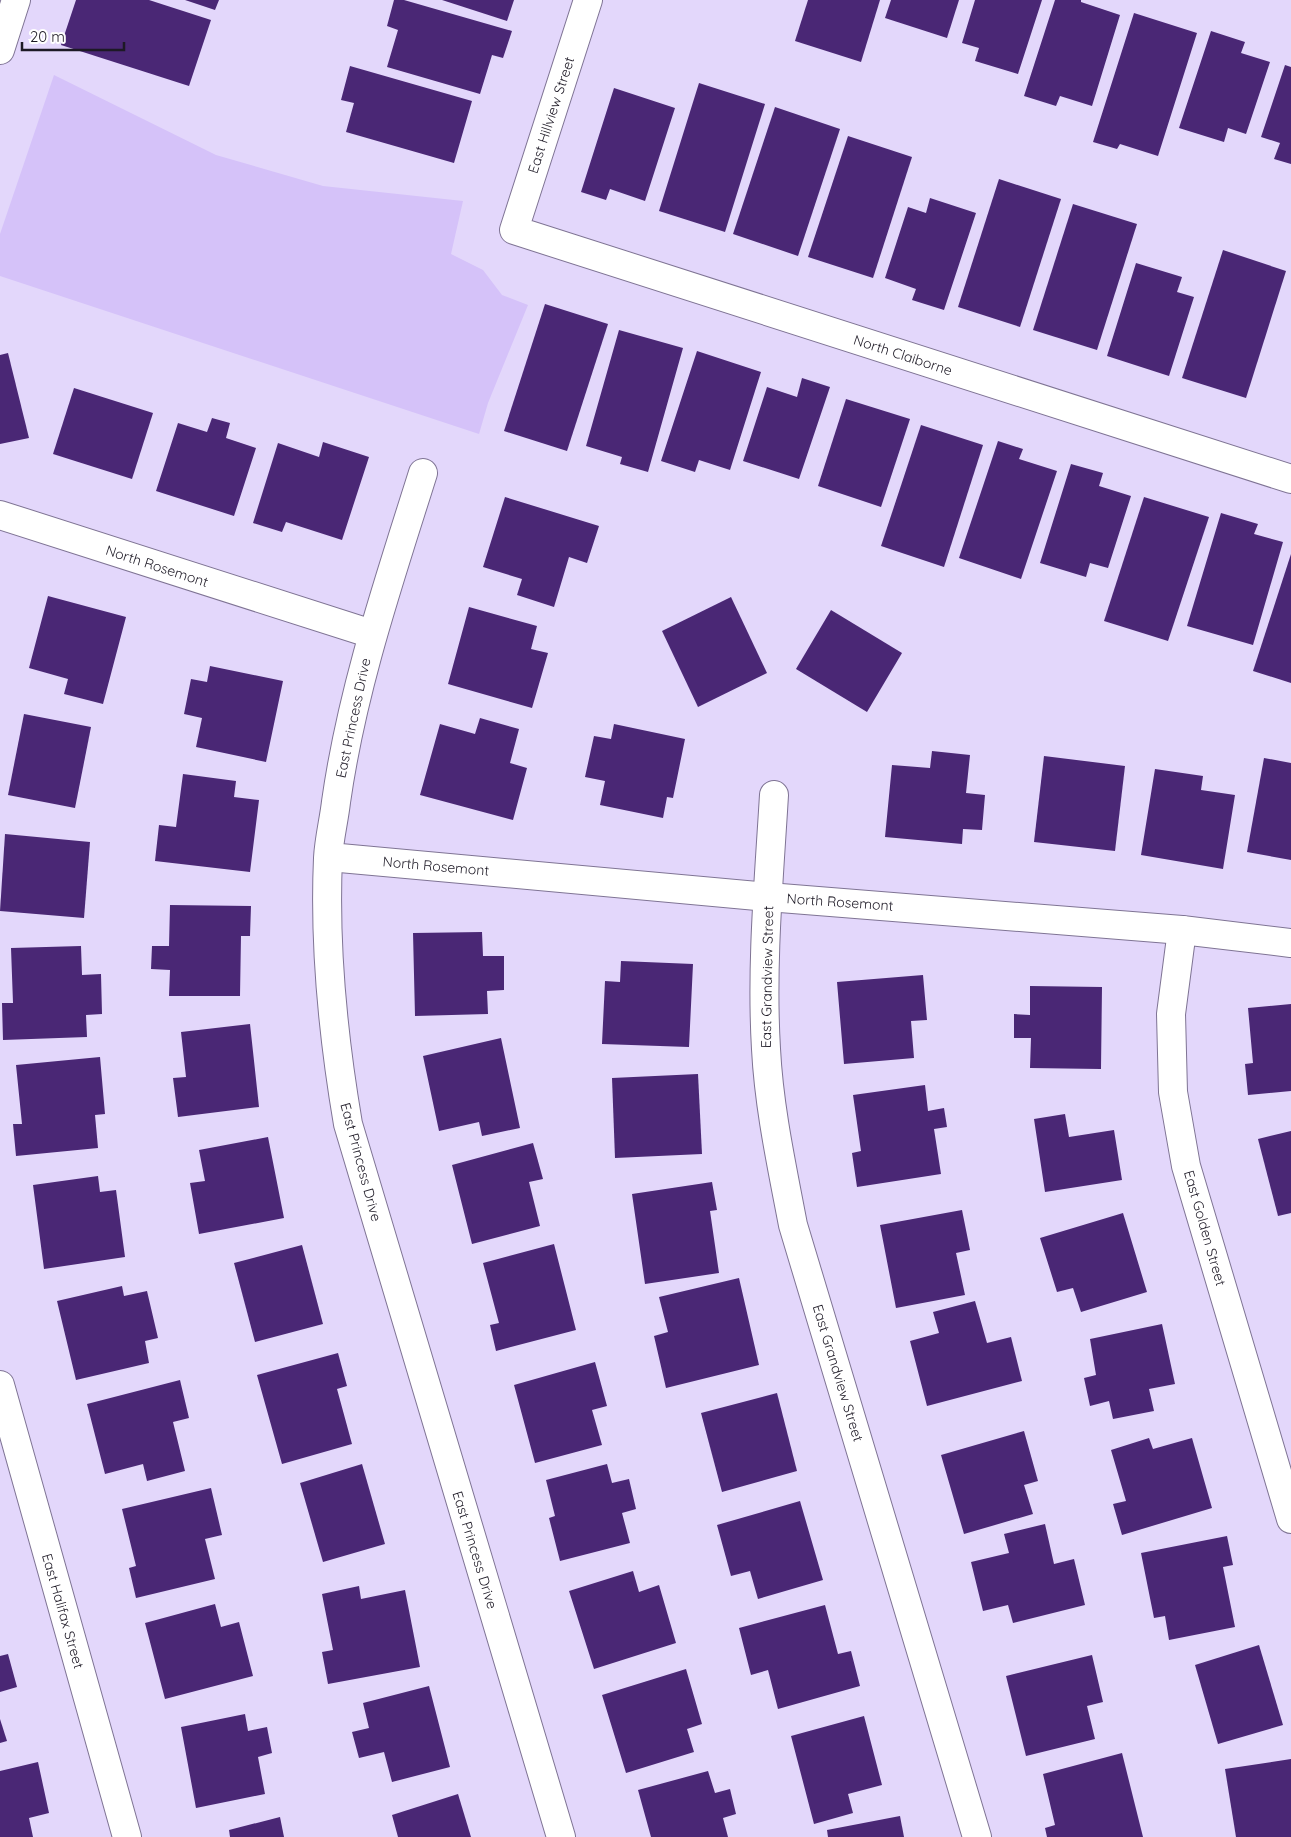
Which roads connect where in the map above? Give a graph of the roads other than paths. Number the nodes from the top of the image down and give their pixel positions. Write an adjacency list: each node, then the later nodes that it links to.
1 (16, 0): 3 (street)
2 (588, 0): 4 (street, East Hillview Street)
3 (0, 50)
4 (514, 230): 6 (street, North Claiborne)
5 (423, 474): 8 (street, East Princess Drive)
6 (1291, 479)
7 (0, 515): 8 (street, North Rosemont)
8 (372, 634): 10 (street, East Princess Drive)
9 (774, 795): 11 (street, East Grandview Street)
10 (328, 856): 11 (street, North Rosemont); 17 (street, East Princess Drive)
11 (768, 897): 12 (street, North Rosemont); 18 (street, East Grandview Street)
12 (1182, 930): 13 (street, North Rosemont); 15 (street, East Golden Street)
13 (1291, 942)
14 (0, 1385): 16 (street, East Halifax Street)
15 (1289, 1506)
16 (127, 1837)
17 (561, 1837)
18 (977, 1837)

